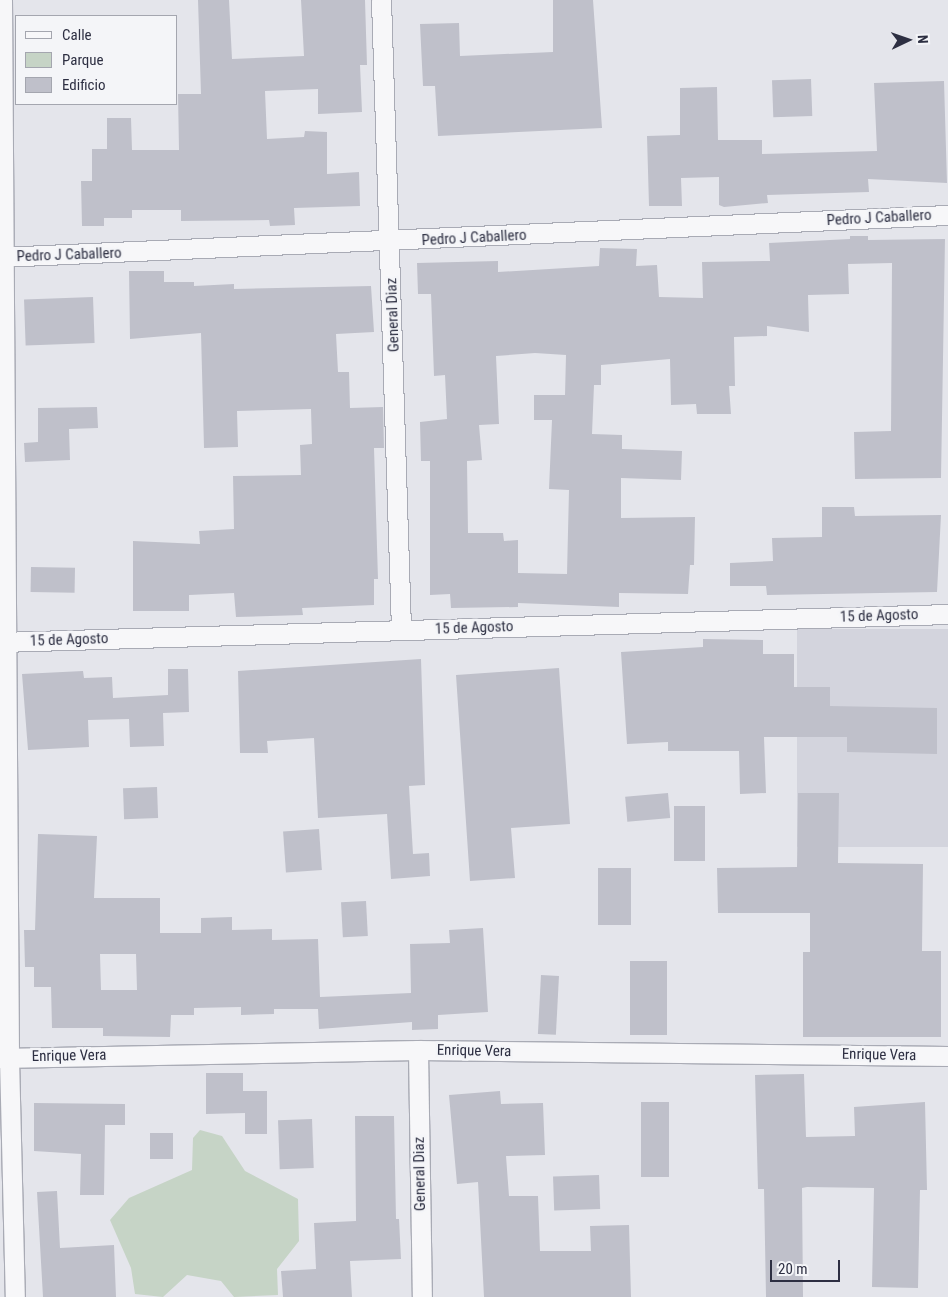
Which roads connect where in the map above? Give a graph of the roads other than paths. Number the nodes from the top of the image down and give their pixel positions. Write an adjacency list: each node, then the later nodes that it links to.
1 (2, 0): 5 (street)
2 (381, 0): 4 (street, General Diaz)
3 (948, 215): 4 (street, Pedro J Caballero)
4 (391, 242): 5 (street, Pedro J Caballero); 7 (street, General Diaz)
5 (2, 257): 8 (street)
6 (948, 614): 7 (street, 15 de Agosto)
7 (401, 630): 8 (street, 15 de Agosto)
8 (3, 642): 11 (street)
9 (418, 1050): 10 (street, Enrique Vera); 11 (street, Enrique Vera); 13 (street, General Diaz)
10 (948, 1056)
11 (4, 1058): 12 (street)
12 (15, 1297)
13 (422, 1297)

